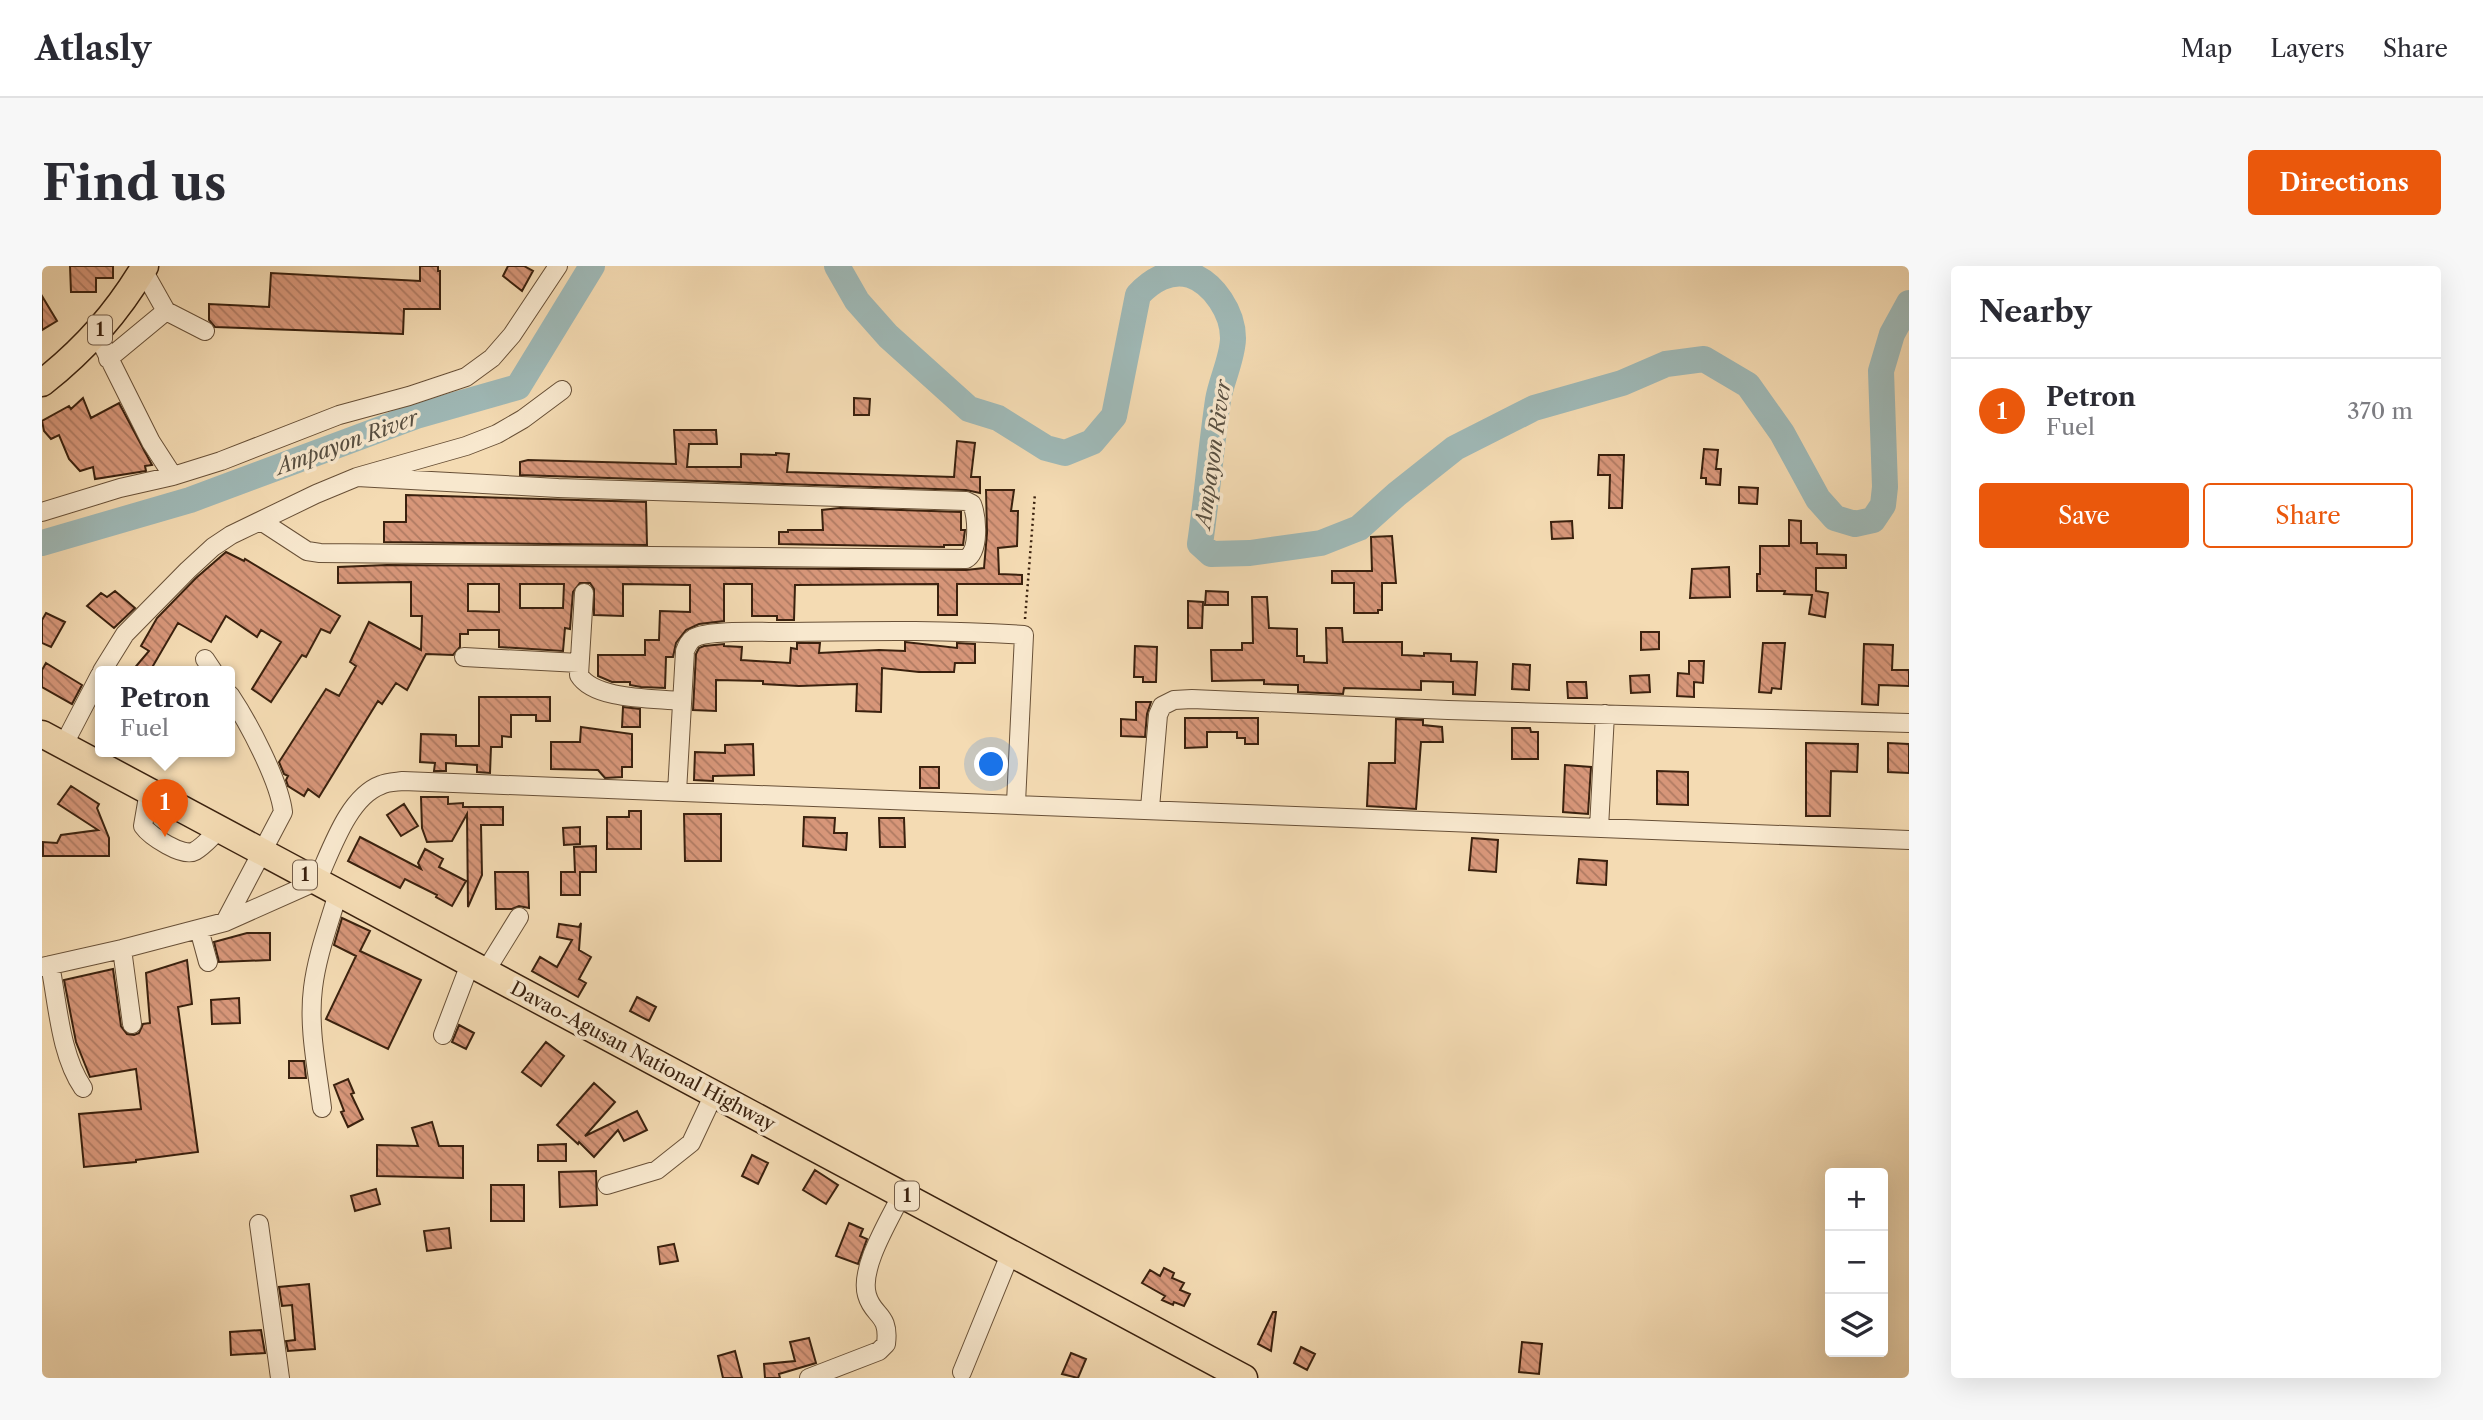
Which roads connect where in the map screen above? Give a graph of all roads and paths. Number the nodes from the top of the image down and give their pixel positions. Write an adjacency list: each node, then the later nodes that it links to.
1 (558, 266): 9 (street)
2 (144, 268): 3 (street); 5 (highway, 1)
3 (166, 311): 4 (street); 6 (street)
4 (205, 331)
5 (97, 334): 6 (street); 7 (highway, 1)
6 (108, 359): 9 (street)
7 (42, 383)
8 (562, 390): 10 (street)
9 (173, 476): 12 (street)
10 (357, 477): 13 (street); 13 (street)
11 (1035, 493): 15 (path)
12 (42, 512)
13 (261, 521): 18 (street)
14 (584, 593): 17 (street)
15 (1024, 635): 20 (street); 29 (street)
16 (464, 657): 17 (street)
17 (579, 663): 20 (street)
18 (108, 666)
19 (95, 688): 24 (street)
20 (681, 701): 28 (street)
21 (235, 704): 34 (street)
22 (1605, 714): 23 (street); 30 (street); 31 (street)
23 (1909, 723)
24 (53, 740): 25 (highway, Davao-Agusan National Highway / 1)
25 (95, 755)
26 (108, 760): 27 (highway, Davao-Agusan National Highway / 1)
27 (149, 791): 32 (highway, Davao-Agusan National Highway / 1); 32 (street)
28 (677, 792): 29 (street); 35 (street)
29 (1016, 803): 30 (street)
30 (1150, 808): 31 (street)
31 (1599, 828): 33 (street)
32 (220, 829): 34 (highway, Davao-Agusan National Highway / 1)
33 (1909, 840)
34 (262, 852): 35 (highway, Davao-Agusan National Highway / 1); 37 (street)
35 (328, 887): 37 (street); 42 (highway, Davao-Agusan National Highway / 1); 47 (street)
36 (519, 917): 42 (street)
37 (225, 922): 38 (street)
38 (199, 929): 39 (street); 40 (street)
39 (122, 949): 41 (street); 43 (street)
40 (208, 962)
41 (46, 966): 45 (street)
42 (477, 968): 44 (street); 46 (highway, Davao-Agusan National Highway / 1)
43 (132, 1024)
44 (443, 1035)
45 (83, 1088)
46 (714, 1094): 48 (street); 49 (highway, Davao-Agusan National Highway / 1)
47 (322, 1108)
48 (607, 1185)
49 (902, 1194): 51 (highway, Davao-Agusan National Highway / 1); 54 (street)
50 (259, 1224): 53 (street)
51 (1011, 1252): 52 (street); 55 (highway, Davao-Agusan National Highway / 1)
52 (962, 1371)
53 (280, 1378)
54 (809, 1378)
55 (1244, 1378)

